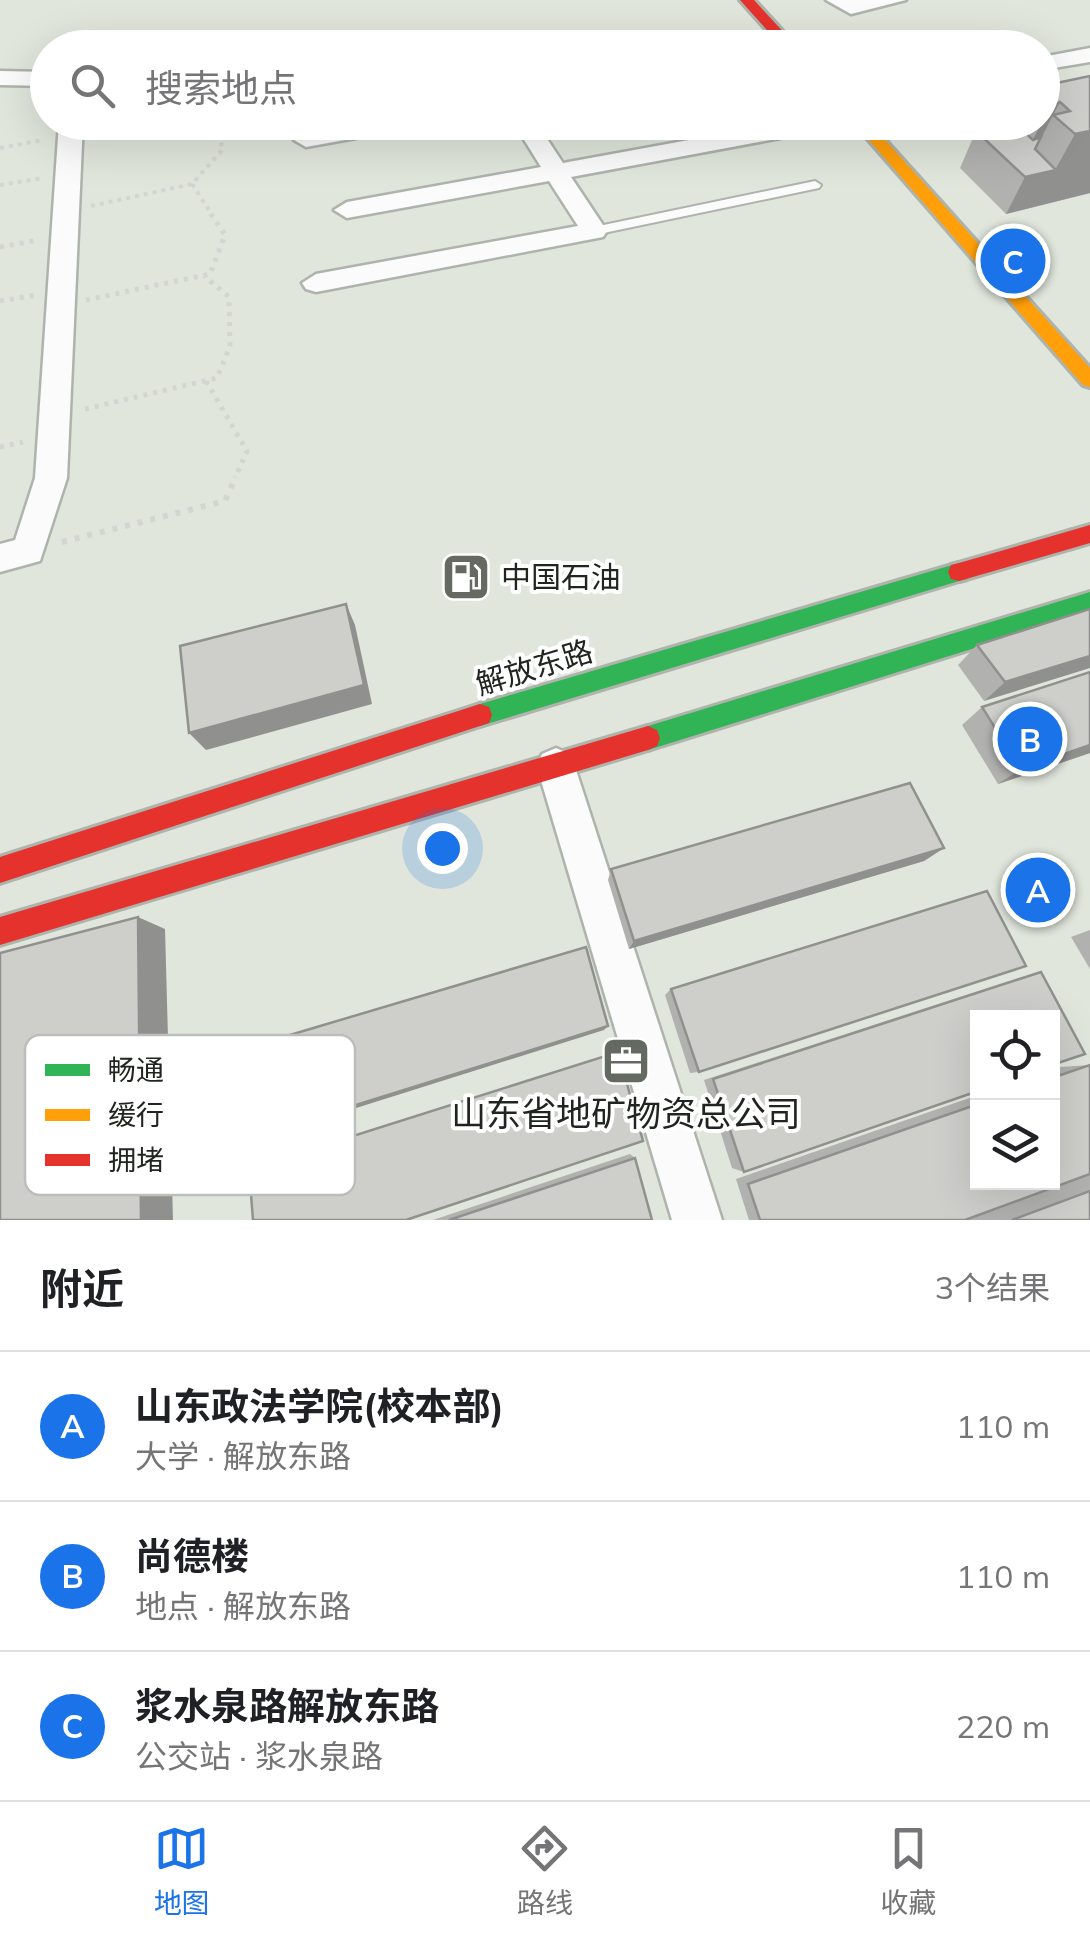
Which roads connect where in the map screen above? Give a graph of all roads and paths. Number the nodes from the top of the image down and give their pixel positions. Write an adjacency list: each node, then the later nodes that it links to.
1 (746, 0): 4 (main road)
2 (836, 0): 3 (street)
3 (896, 0)
4 (774, 30)
5 (1090, 55): 6 (street)
6 (1060, 61)
7 (0, 78): 8 (street)
8 (30, 79)
9 (30, 140): 15 (path)
10 (70, 140): 16 (street)
11 (220, 140): 18 (path)
12 (534, 140): 17 (street)
13 (731, 140): 17 (street)
14 (876, 140): 27 (main road)
15 (0, 148)
16 (68, 173): 19 (path); 22 (street)
17 (552, 173): 21 (street); 23 (street)
18 (192, 184): 22 (path); 24 (path)
19 (0, 185)
20 (815, 185): 23 (lane)
21 (347, 210)
22 (66, 212): 26 (street)
23 (594, 231): 25 (street)
24 (203, 275): 26 (path); 28 (path)
25 (316, 283)
26 (58, 306): 29 (street)
27 (1090, 380)
28 (206, 381): 29 (path); 31 (path)
29 (55, 416): 31 (street)
30 (1090, 534): 34 (main road, 解放东路)
31 (14, 554)
32 (1090, 602): 33 (main road)
33 (556, 766): 35 (main road); 36 (street)
34 (0, 870)
35 (0, 931)
36 (697, 1220)

